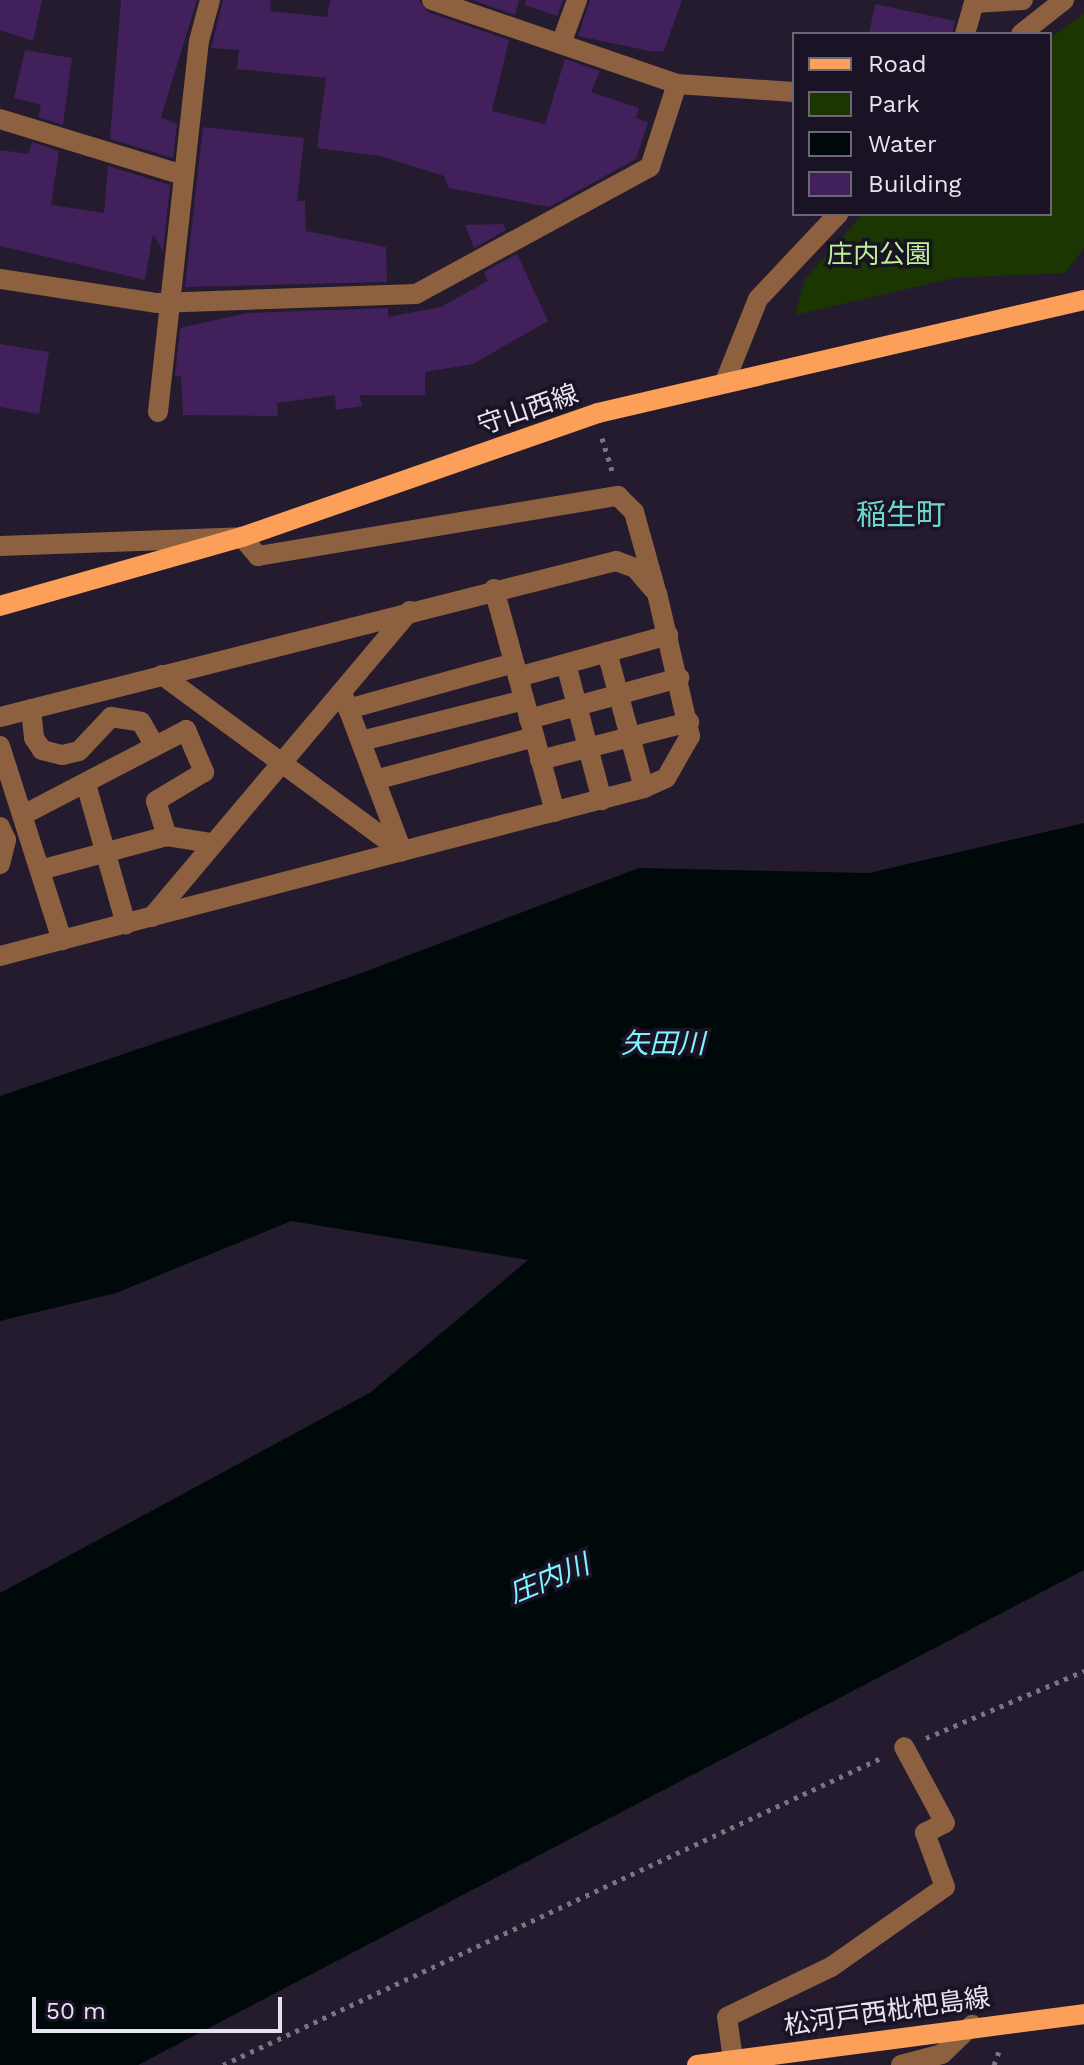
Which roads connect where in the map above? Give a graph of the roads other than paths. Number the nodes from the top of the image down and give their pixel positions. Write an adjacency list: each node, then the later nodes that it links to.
1 (210, 0): 14 (street)
2 (432, 0): 10 (street)
3 (577, 0): 10 (street)
4 (1023, 0): 6 (street)
5 (1034, 0): 7 (street)
6 (975, 2): 8 (street)
7 (1062, 2): 9 (street)
8 (966, 32)
9 (1024, 32)
10 (561, 44): 11 (street)
11 (677, 84): 12 (street); 18 (street)
12 (792, 92)
13 (0, 119): 14 (street)
14 (183, 175): 18 (street)
15 (836, 216): 19 (street)
16 (0, 279): 18 (street)
17 (1084, 300): 19 (main road, 守山西線)
18 (169, 302): 20 (street)
19 (726, 379): 21 (main road, 守山西線)
20 (158, 412)
21 (242, 537): 22 (street); 24 (street); 25 (main road, 守山西線)
22 (0, 546)
23 (494, 589): 24 (street); 26 (street); 30 (street)
24 (657, 593): 27 (street)
25 (0, 606)
26 (410, 611): 31 (street); 34 (street)
27 (668, 635): 28 (street); 32 (street)
28 (607, 652): 29 (street); 33 (street)
29 (566, 664): 30 (street); 35 (street)
30 (516, 670): 34 (street); 38 (street)
31 (162, 675): 36 (street); 46 (street)
32 (679, 678): 33 (street); 39 (street)
33 (619, 694): 35 (street); 40 (street)
34 (345, 700): 41 (street); 46 (street)
35 (577, 706): 38 (street); 44 (street)
36 (31, 709): 37 (street); 42 (street)
37 (0, 717)
38 (529, 718): 41 (street); 45 (street); 47 (street)
39 (689, 722): 40 (street); 49 (street)
40 (630, 737): 44 (street); 49 (street)
41 (361, 741): 47 (street)
42 (153, 743): 48 (street); 54 (street)
43 (0, 746): 52 (street)
44 (589, 747): 45 (street); 50 (street)
45 (540, 760): 51 (street)
46 (282, 762): 55 (street); 57 (street)
47 (375, 780): 57 (street)
48 (86, 784): 52 (street); 56 (street)
49 (644, 788): 50 (street)
50 (602, 800): 51 (street)
51 (555, 812): 57 (street)
52 (23, 815): 59 (street)
53 (0, 827): 58 (street)
54 (167, 836): 55 (street); 56 (street)
55 (211, 843): 60 (street)
56 (105, 851): 59 (street); 61 (street)
57 (402, 851): 60 (street)
58 (0, 864)
59 (40, 870): 62 (street)
60 (152, 917): 61 (street)
61 (126, 924): 62 (street)
62 (62, 940): 63 (street)
63 (0, 956)
64 (904, 1747): 67 (street)
65 (1084, 2014): 66 (main road, 松河戸西枇杷島線)
66 (972, 2025): 67 (main road, 松河戸西枇杷島線); 69 (street)
67 (733, 2059): 68 (main road, 松河戸西枇杷島線)
68 (697, 2065)
69 (901, 2065)

